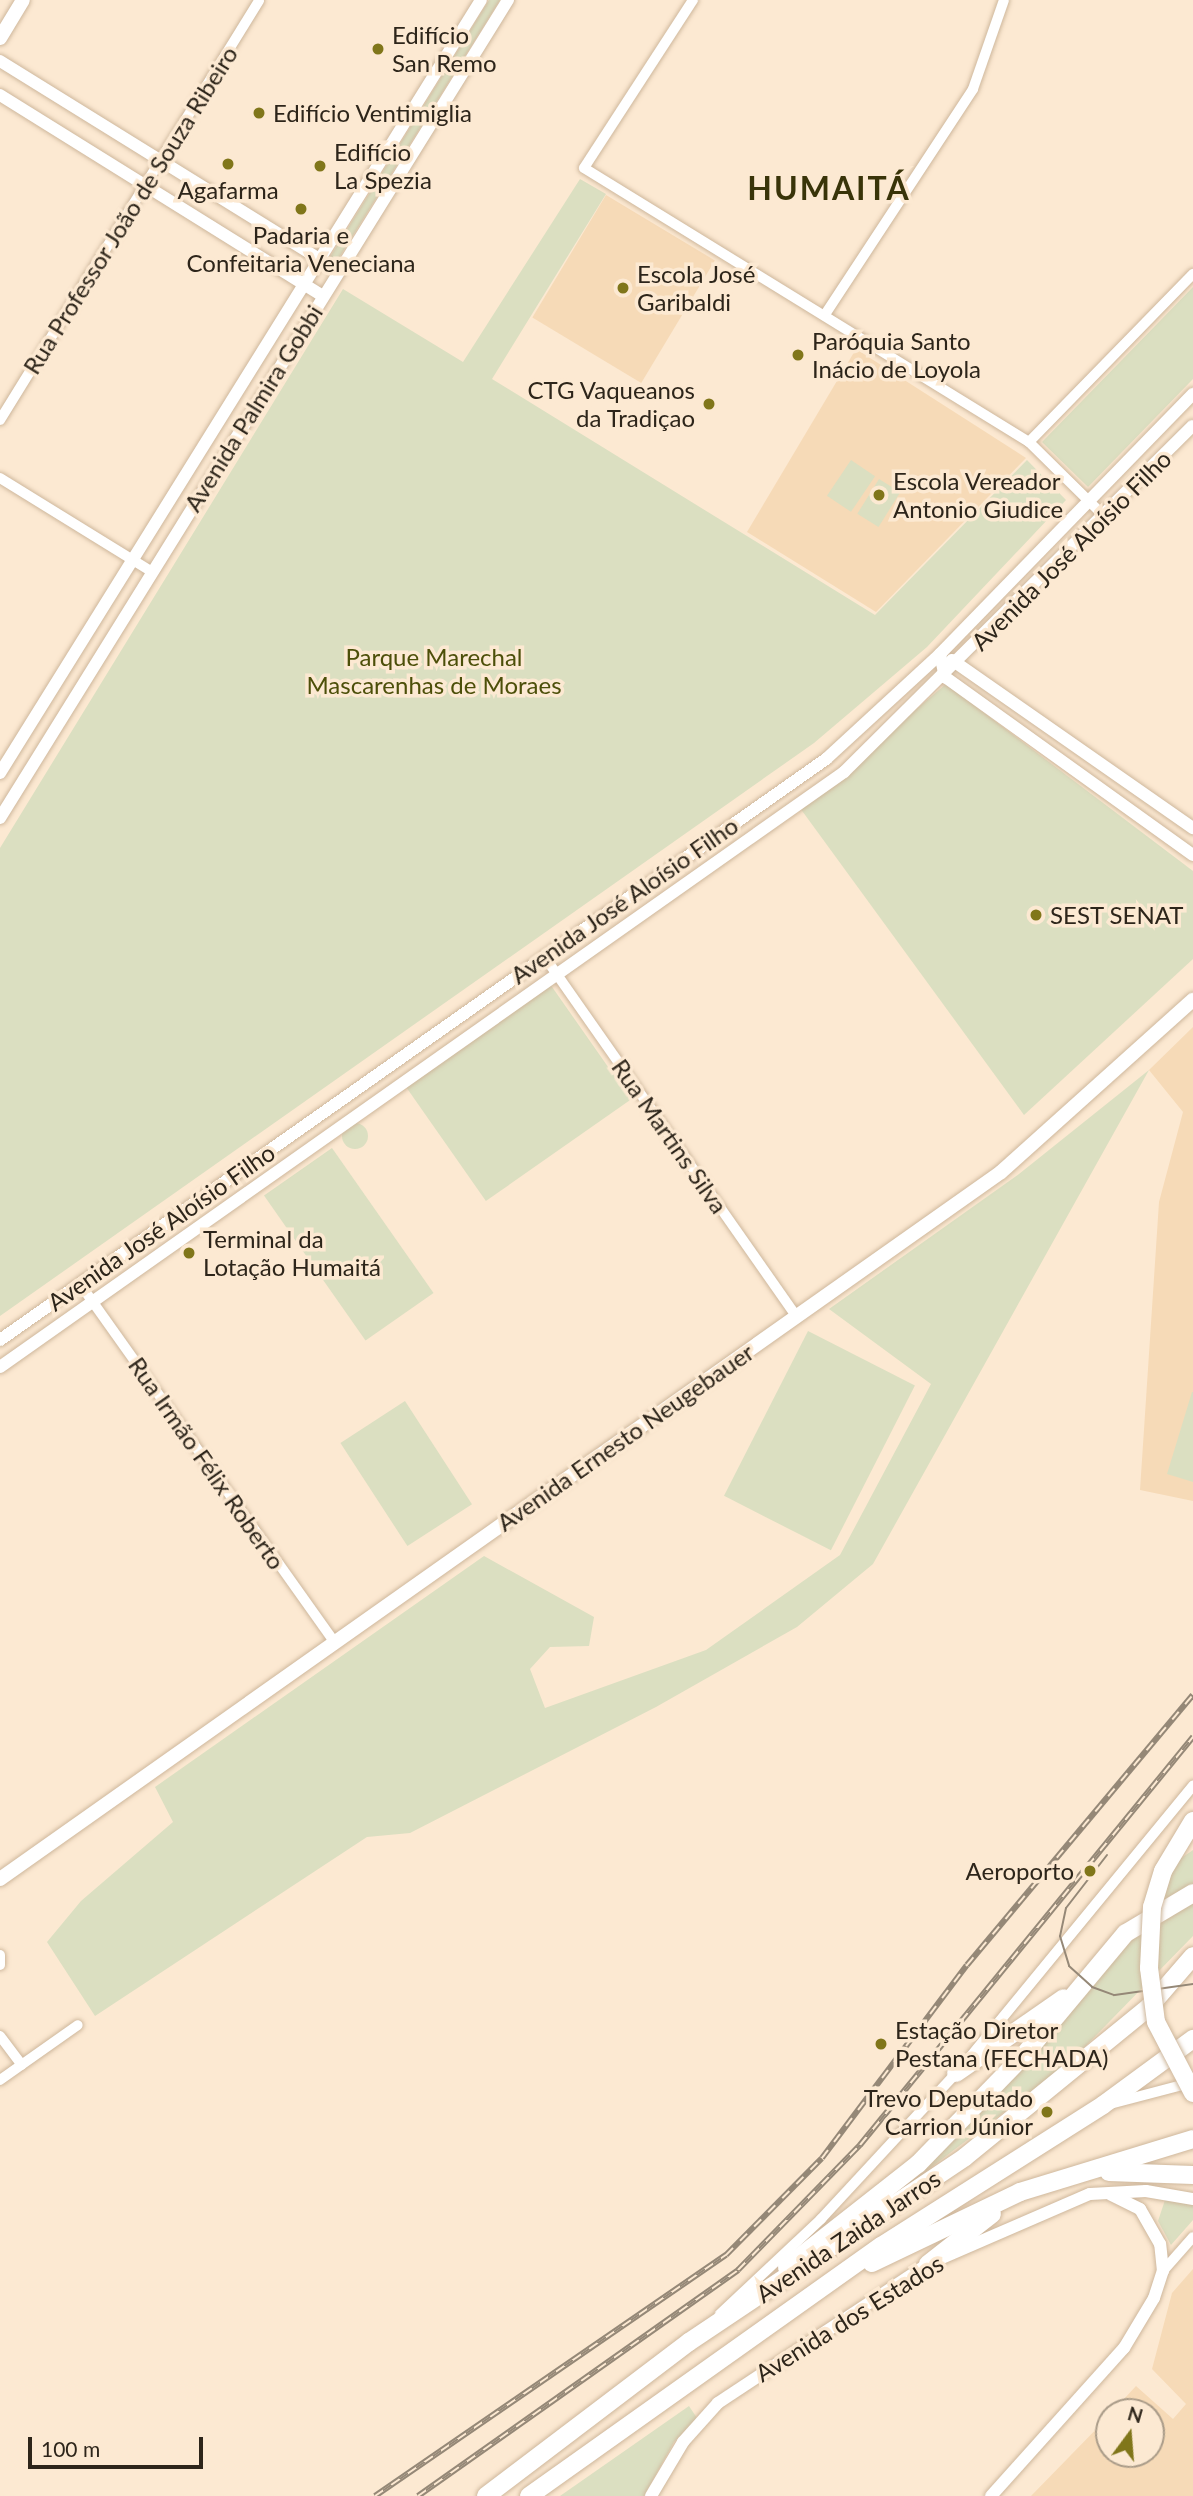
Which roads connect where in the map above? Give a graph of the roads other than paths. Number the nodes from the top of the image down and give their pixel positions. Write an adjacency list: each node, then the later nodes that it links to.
1 (23, 0): 7 (main road)
2 (259, 0): 10 (street, Rua Professor João de Souza Ribeiro)
3 (481, 0): 12 (street, Avenida Palmira Gobbi)
4 (508, 0): 13 (street, Avenida Palmira Gobbi)
5 (693, 0): 17 (street)
6 (1004, 0): 17 (street)
7 (0, 38)
8 (0, 61): 10 (street)
9 (0, 94): 11 (street)
10 (163, 161): 11 (street, Rua Professor João de Souza Ribeiro); 12 (street)
11 (147, 187): 15 (street); 19 (street, Rua Professor João de Souza Ribeiro)
12 (321, 260): 13 (street); 15 (street, Avenida Palmira Gobbi)
13 (338, 271): 16 (street, Avenida Palmira Gobbi)
14 (1193, 274): 21 (street)
15 (305, 285): 16 (street); 25 (street, Avenida Palmira Gobbi)
16 (323, 296): 26 (street, Avenida Palmira Gobbi)
17 (826, 313): 21 (street)
18 (1193, 394): 23 (street, Avenida José Aloísio Filho)
19 (0, 420)
20 (1193, 425): 24 (street, Avenida José Aloísio Filho)
21 (1029, 442): 23 (street)
22 (0, 478): 25 (street)
23 (1088, 501): 24 (street); 27 (street, Avenida José Aloísio Filho)
24 (1103, 514): 28 (street, Avenida José Aloísio Filho)
25 (132, 559): 26 (street); 30 (street, Avenida Palmira Gobbi)
26 (152, 572): 31 (street, Avenida Palmira Gobbi)
27 (940, 654): 28 (street); 29 (street); 34 (street, Avenida José Aloísio Filho)
28 (959, 663): 29 (street, Avenida José Aloísio Filho); 32 (street)
29 (945, 677): 33 (street); 35 (street, Avenida José Aloísio Filho)
30 (0, 772)
31 (0, 818)
32 (1193, 828)
33 (1193, 855)
34 (544, 956): 35 (street, Rua Martins Silva); 37 (street, Avenida José Aloísio Filho)
35 (557, 975): 38 (street, Avenida José Aloísio Filho); 39 (street, Rua Martins Silva)
36 (1193, 1000): 39 (main road, Avenida Ernesto Neugebauer)
37 (80, 1284): 38 (street, Rua Irmão Félix Roberto); 40 (street, Avenida José Aloísio Filho)
38 (93, 1303): 41 (street, Avenida José Aloísio Filho); 42 (street, Rua Irmão Félix Roberto)
39 (796, 1316): 42 (main road, Avenida Ernesto Neugebauer)
40 (0, 1340)
41 (0, 1367)
42 (334, 1641): 45 (main road, Avenida Ernesto Neugebauer)
43 (1193, 1786): 57 (street)
44 (1193, 1821): 60 (highway, bridge)
45 (38, 1851): 46 (main road, Avenida Ernesto Neugebauer); 47 (main road, Avenida Ernesto Neugebauer)
46 (0, 1867)
47 (0, 1879)
48 (1193, 1893): 52 (highway)
49 (0, 1955): 51 (street)
50 (1193, 1956): 72 (highway, Avenida Zaida Jarros)
51 (0, 1965)
52 (1084, 1984): 57 (highway); 72 (highway)
53 (78, 2025): 56 (street)
54 (0, 2036): 56 (street)
55 (1193, 2039): 61 (highway, Avenida Zaida Jarros)
56 (22, 2065): 58 (street)
57 (956, 2073): 72 (street)
58 (0, 2081)
59 (1193, 2081): 61 (street)
60 (1193, 2093)
61 (1103, 2105): 71 (highway, Avenida Zaida Jarros)
62 (1193, 2138): 63 (highway)
63 (1088, 2174): 64 (highway); 65 (highway)
64 (1193, 2175)
65 (1020, 2192): 69 (highway); 71 (highway)
66 (1090, 2194): 67 (street); 69 (street, Avenida dos Estados); 70 (street)
67 (1193, 2199)
68 (1193, 2237): 70 (street)
69 (928, 2264): 75 (street, Avenida dos Estados)
70 (1163, 2271): 76 (street)
71 (831, 2282): 74 (highway, Avenida Zaida Jarros)
72 (689, 2342): 73 (highway, Avenida Zaida Jarros)
73 (486, 2496)
74 (529, 2496)
75 (650, 2496)
76 (991, 2496)

